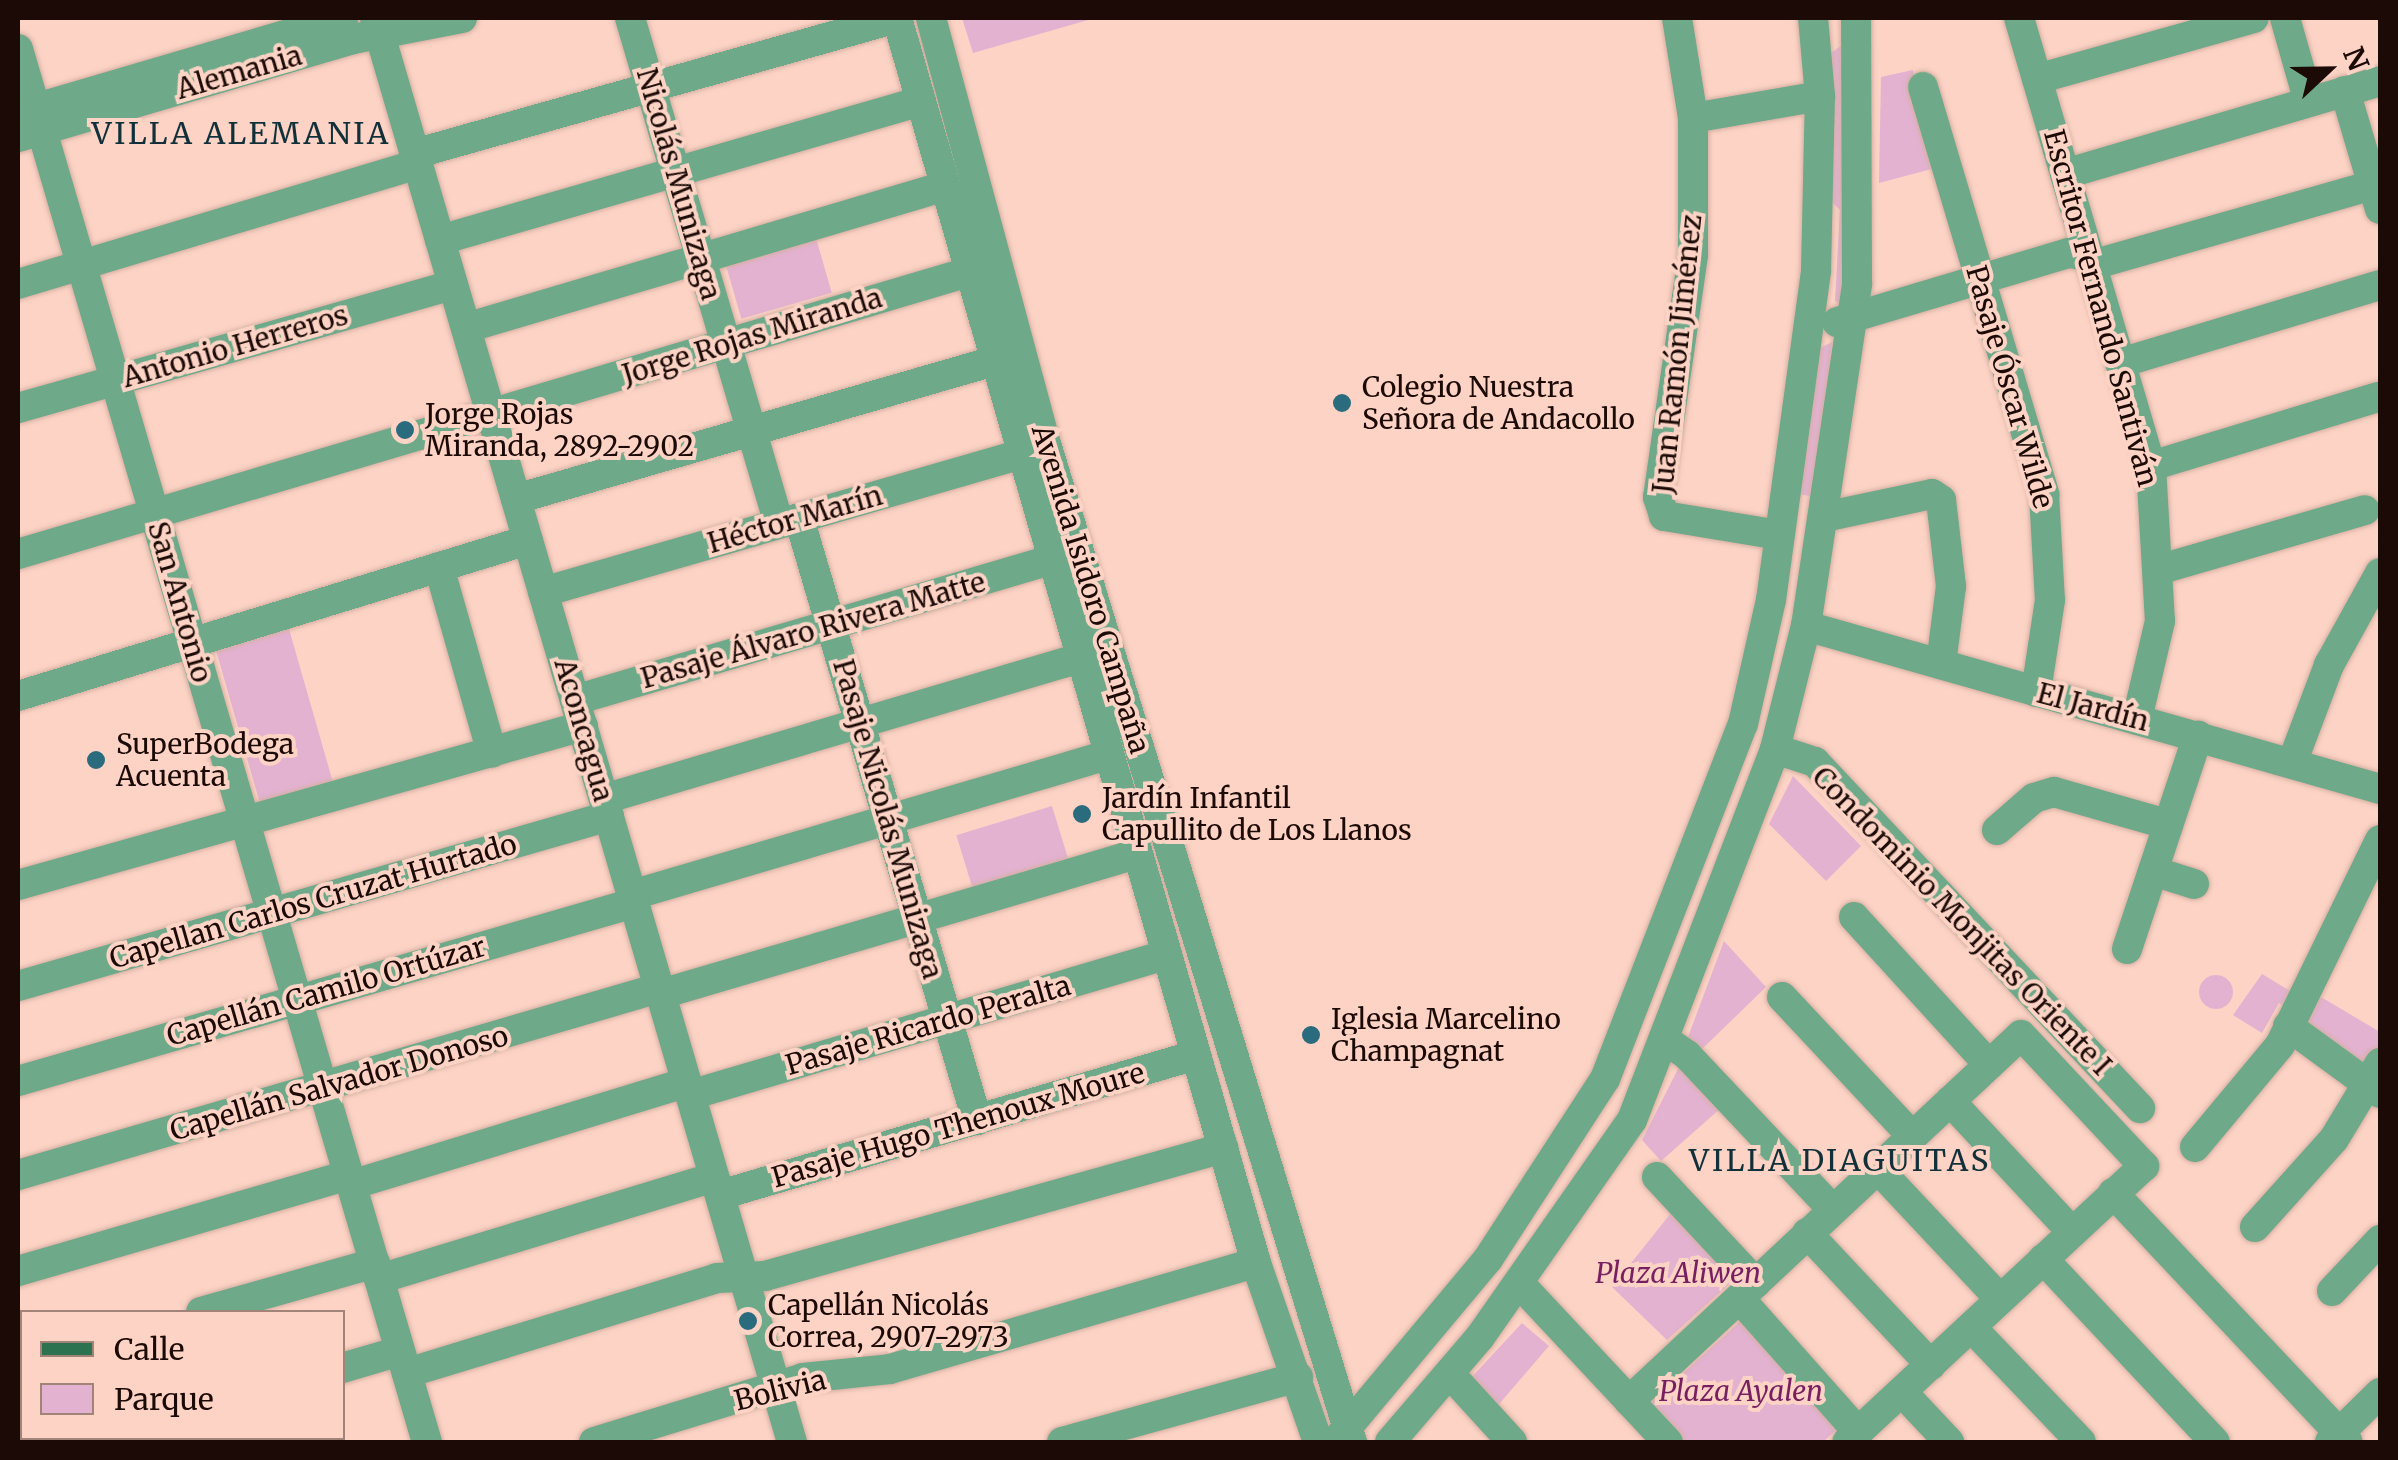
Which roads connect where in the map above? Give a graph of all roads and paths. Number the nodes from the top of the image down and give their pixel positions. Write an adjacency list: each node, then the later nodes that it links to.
1 (343, 18): 23 (street, Alemania)
2 (462, 18): 11 (street, Alemania)
3 (630, 18): 17 (street, Nicolás Munizaga)
4 (897, 18): 17 (street); 20 (street, Avenida Isidoro Campaña)
5 (930, 18): 49 (street, Avenida Isidoro Campaña)
6 (1677, 18): 22 (street, Juan Ramón Jiménez)
7 (2020, 18): 14 (street, Escritor Fernando Santiván)
8 (2254, 18): 14 (street)
9 (2285, 18): 21 (street)
10 (1865, 20): 12 (street); 39 (street)
11 (377, 26): 23 (street, Alemania); 24 (street, Aconcagua)
12 (1814, 27): 19 (street)
13 (18, 49): 23 (street, San Antonio)
14 (2037, 79): 26 (street, Escritor Fernando Santiván)
15 (2380, 81): 18 (street)
16 (1923, 87): 35 (street, Pasaje Óscar Wilde)
17 (651, 88): 24 (street); 25 (street, Nicolás Munizaga)
18 (2345, 91): 21 (street); 28 (street)
19 (1820, 96): 22 (street); 33 (street)
20 (918, 102): 25 (street); 27 (street, Avenida Isidoro Campaña)
21 (2310, 102): 26 (street)
22 (1693, 118): 56 (street, Juan Ramón Jiménez)
23 (28, 122): 32 (street, San Antonio)
24 (416, 158): 29 (street, Aconcagua); 32 (street)
25 (676, 173): 29 (street); 30 (street, Nicolás Munizaga)
26 (2065, 174): 31 (street, Escritor Fernando Santiván)
27 (943, 186): 30 (street); 34 (street, Avenida Isidoro Campaña)
28 (2378, 193): 31 (street)
29 (440, 240): 37 (street, Aconcagua)
30 (700, 256): 40 (street); 41 (street, Nicolás Munizaga)
31 (2090, 260): 35 (street); 43 (street, Escritor Fernando Santiván)
32 (82, 267): 36 (street); 44 (street, San Antonio)
33 (1816, 270): 39 (street); 56 (street)
34 (968, 272): 41 (street, Jorge Rojas Miranda); 42 (street, Avenida Isidoro Campaña)
35 (1981, 280): 39 (street); 69 (street, Pasaje Óscar Wilde)
36 (18, 284)
37 (453, 285): 40 (street, Aconcagua); 44 (street, Antonio Herreros)
38 (2380, 285): 43 (street)
39 (1852, 319): 54 (street)
40 (466, 328): 47 (street, Aconcagua)
41 (726, 343): 47 (street, Jorge Rojas Miranda); 48 (street, Nicolás Munizaga)
42 (993, 360): 48 (street); 49 (street, Avenida Isidoro Campaña)
43 (2120, 362): 50 (street, Escritor Fernando Santiván)
44 (115, 380): 46 (street, Antonio Herreros); 53 (street, San Antonio)
45 (2378, 397): 50 (street)
46 (18, 408)
47 (491, 413): 51 (street, Aconcagua); 53 (street, Jorge Rojas Miranda)
48 (752, 431): 51 (street); 55 (street, Nicolás Munizaga)
49 (1033, 451): 55 (street, Héctor Marín); 59 (street, Avenida Isidoro Campaña); 148 (street, Avenida Isidoro Campaña)
50 (2150, 466): 61 (street, Escritor Fernando Santiván)
51 (516, 500): 57 (street, Aconcagua)
52 (2365, 510): 61 (street)
53 (154, 513): 58 (street, Jorge Rojas Miranda); 66 (street, San Antonio)
54 (1824, 518): 65 (street); 68 (street)
55 (789, 521): 63 (street, Héctor Marín); 64 (street, Pasaje Nicolás Munizaga)
56 (1779, 536): 148 (street)
57 (528, 540): 60 (street); 63 (street, Aconcagua)
58 (18, 554)
59 (1051, 560): 64 (street, Pasaje Álvaro Rivera Matte); 67 (street, Avenida Isidoro Campaña)
60 (439, 567): 66 (street); 76 (street)
61 (2162, 569): 72 (street, Escritor Fernando Santiván)
62 (2380, 572): 78 (street)
63 (543, 592): 71 (street, Aconcagua)
64 (830, 625): 71 (street, Pasaje Álvaro Rivera Matte); 73 (street, Pasaje Nicolás Munizaga)
65 (1806, 626): 68 (street, El Jardín); 75 (street)
66 (192, 642): 70 (street); 83 (street, San Antonio)
67 (1080, 658): 73 (street, Capellan Carlos Cruzat Hurtado); 77 (street, Avenida Isidoro Campaña)
68 (1940, 664): 69 (street, El Jardín)
69 (2036, 692): 72 (street, El Jardín)
70 (18, 696)
71 (579, 713): 76 (street, Pasaje Álvaro Rivera Matte); 80 (street, Aconcagua)
72 (2137, 719): 74 (street, El Jardín)
73 (860, 723): 80 (street, Capellan Carlos Cruzat Hurtado); 82 (street, Pasaje Nicolás Munizaga)
74 (2198, 736): 78 (street, El Jardín); 81 (street)
75 (1775, 749): 102 (street); 110 (street, Condominio Monjitas Oriente I)
76 (492, 753): 83 (street, Pasaje Álvaro Rivera Matte)
77 (1108, 755): 82 (street, Capellán Camilo Ortúzar); 86 (street, Avenida Isidoro Campaña)
78 (2292, 763): 79 (street, El Jardín)
79 (2380, 789)
80 (606, 807): 90 (street, Aconcagua); 91 (street, Capellan Carlos Cruzat Hurtado)
81 (2171, 810): 84 (street); 87 (street)
82 (888, 820): 90 (street, Capellán Camilo Ortúzar); 93 (street, Pasaje Nicolás Munizaga)
83 (245, 823): 89 (street, Pasaje Álvaro Rivera Matte); 91 (street, San Antonio)
84 (1998, 830)
85 (2380, 840): 101 (street)
86 (1136, 854): 93 (street, Capellán Salvador Donoso); 95 (street, Avenida Isidoro Campaña)
87 (2153, 871): 88 (street); 94 (street)
88 (2194, 884)
89 (18, 885)
90 (633, 899): 97 (street, Aconcagua); 99 (street, Capellán Camilo Ortúzar)
91 (272, 912): 96 (street, Capellan Carlos Cruzat Hurtado); 99 (street, San Antonio)
92 (1854, 917): 104 (street)
93 (917, 919): 97 (street, Capellán Salvador Donoso); 100 (street, Pasaje Nicolás Munizaga)
94 (2127, 950)
95 (1166, 955): 100 (street, Pasaje Ricardo Peralta); 103 (street, Avenida Isidoro Campaña)
96 (18, 986)
97 (660, 991): 107 (street, Capellán Salvador Donoso); 108 (street, Aconcagua)
98 (1782, 997): 112 (street)
99 (297, 998): 106 (street, Capellán Camilo Ortúzar); 107 (street, San Antonio)
100 (947, 1019): 108 (street, Pasaje Ricardo Peralta); 111 (street, Pasaje Nicolás Munizaga)
101 (2288, 1026): 105 (street); 113 (street)
102 (1665, 1040): 121 (street); 131 (street)
103 (1196, 1055): 111 (street, Pasaje Hugo Thenoux Moure); 114 (street, Avenida Isidoro Campaña)
104 (1989, 1064): 109 (street); 120 (street)
105 (2376, 1080): 122 (street)
106 (18, 1081)
107 (323, 1088): 116 (street, Capellán Salvador Donoso); 118 (street, San Antonio)
108 (689, 1088): 118 (street, Pasaje Ricardo Peralta); 119 (street, Aconcagua)
109 (1950, 1101): 112 (street); 123 (street)
110 (2140, 1108)
111 (976, 1120): 119 (street, Pasaje Hugo Thenoux Moure)
112 (1912, 1136): 115 (street)
113 (2196, 1147)
114 (1222, 1148): 127 (street, Avenida Isidoro Campaña); 130 (street)
115 (1877, 1168): 121 (street); 134 (street)
116 (18, 1175)
117 (1657, 1177): 132 (street)
118 (350, 1180): 128 (street, Pasaje Ricardo Peralta); 129 (street, San Antonio)
119 (717, 1186): 129 (street, Pasaje Hugo Thenoux Moure); 130 (street, Aconcagua)
120 (2113, 1193): 123 (street); 149 (street)
121 (1832, 1208): 124 (street)
122 (2255, 1227)
123 (2072, 1232): 126 (street)
124 (1808, 1233): 132 (street); 138 (street)
125 (2380, 1240): 133 (street)
126 (2043, 1259): 134 (street); 159 (street)
127 (1256, 1263): 141 (street, Avenida Isidoro Campaña); 142 (street, Bolivia)
128 (18, 1270)
129 (377, 1271): 135 (street, Pasaje Hugo Thenoux Moure); 137 (street, San Antonio)
130 (744, 1276): 137 (street); 142 (street, Aconcagua)
131 (1519, 1283): 140 (street); 145 (street)
132 (1748, 1291): 145 (street); 147 (street)
133 (2332, 1292)
134 (2000, 1299): 136 (street)
135 (209, 1310)
136 (1971, 1327): 138 (street); 158 (street)
137 (403, 1362): 139 (street); 150 (street, San Antonio)
138 (1931, 1365): 143 (street)
139 (345, 1368)
140 (1450, 1374): 154 (street); 155 (street)
141 (1298, 1377): 148 (street, Avenida Isidoro Campaña); 153 (street)
142 (776, 1388): 146 (street, Bolivia); 152 (street, Aconcagua)
143 (1902, 1392): 147 (street); 157 (street)
144 (2380, 1393): 149 (street)
145 (1629, 1401): 156 (street)
146 (684, 1430): 151 (street, Bolivia)
147 (1853, 1437)
148 (1338, 1440)
149 (2339, 1440)
150 (427, 1442)
151 (594, 1442)
152 (792, 1442)
153 (1062, 1442)
154 (1390, 1442)
155 (1512, 1442)
156 (1668, 1442)
157 (1950, 1442)
158 (2081, 1442)
159 (2215, 1442)

